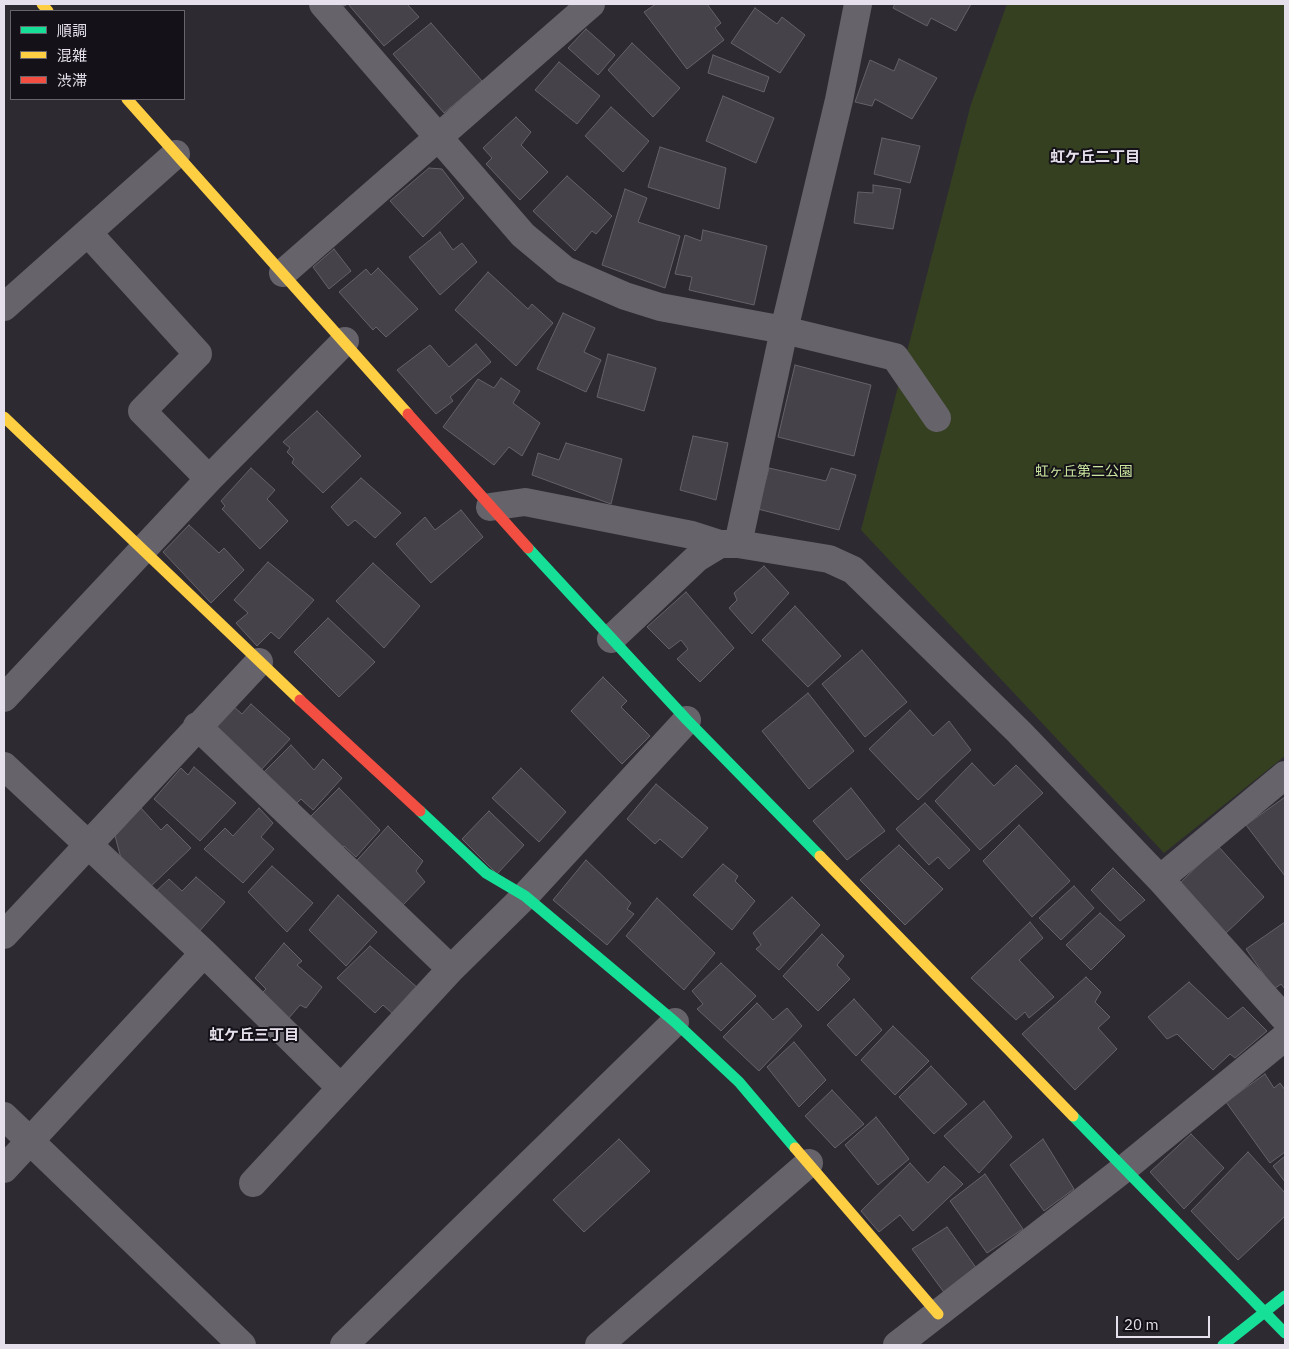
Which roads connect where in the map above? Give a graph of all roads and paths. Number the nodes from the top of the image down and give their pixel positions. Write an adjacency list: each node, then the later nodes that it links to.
1 (323, 4): 5 (street)
2 (591, 4): 5 (street)
3 (858, 4): 10 (street)
4 (128, 100): 6 (street)
5 (439, 138): 8 (street); 10 (street)
6 (176, 154): 7 (street); 8 (street)
7 (88, 234): 9 (street); 14 (street)
8 (283, 273): 11 (street)
9 (4, 307)
10 (784, 330): 13 (street); 16 (street)
11 (345, 341): 14 (street); 15 (street)
12 (4, 417): 17 (street)
13 (937, 418)
14 (209, 478): 17 (street)
15 (490, 507): 16 (street); 18 (street)
16 (729, 544): 18 (street); 26 (street)
17 (143, 549): 19 (street); 20 (street)
18 (611, 639): 21 (street)
19 (259, 662): 22 (street); 27 (street)
20 (4, 698)
21 (687, 720): 27 (street); 38 (street)
22 (197, 726): 25 (street); 30 (street)
23 (4, 766): 25 (street)
24 (1285, 776): 26 (street)
25 (89, 844): 28 (street); 29 (street)
26 (1160, 879): 31 (street)
27 (525, 896): 30 (street); 32 (street)
28 (4, 935)
29 (204, 953): 34 (street); 36 (street)
30 (451, 969): 34 (street)
31 (1285, 1019)
32 (675, 1022): 37 (street); 46 (street)
33 (1285, 1036): 38 (street)
34 (342, 1088): 40 (street)
35 (4, 1116): 36 (street)
36 (30, 1141): 39 (street); 45 (street)
37 (809, 1163): 43 (street); 47 (street)
38 (1125, 1168): 42 (street); 43 (street)
39 (4, 1169)
40 (253, 1183)
41 (1285, 1296): 42 (street)
42 (1264, 1312): 44 (street); 49 (street)
43 (938, 1314): 48 (street)
44 (1285, 1333)
45 (242, 1345)
46 (344, 1345)
47 (599, 1345)
48 (897, 1345)
49 (1222, 1345)

